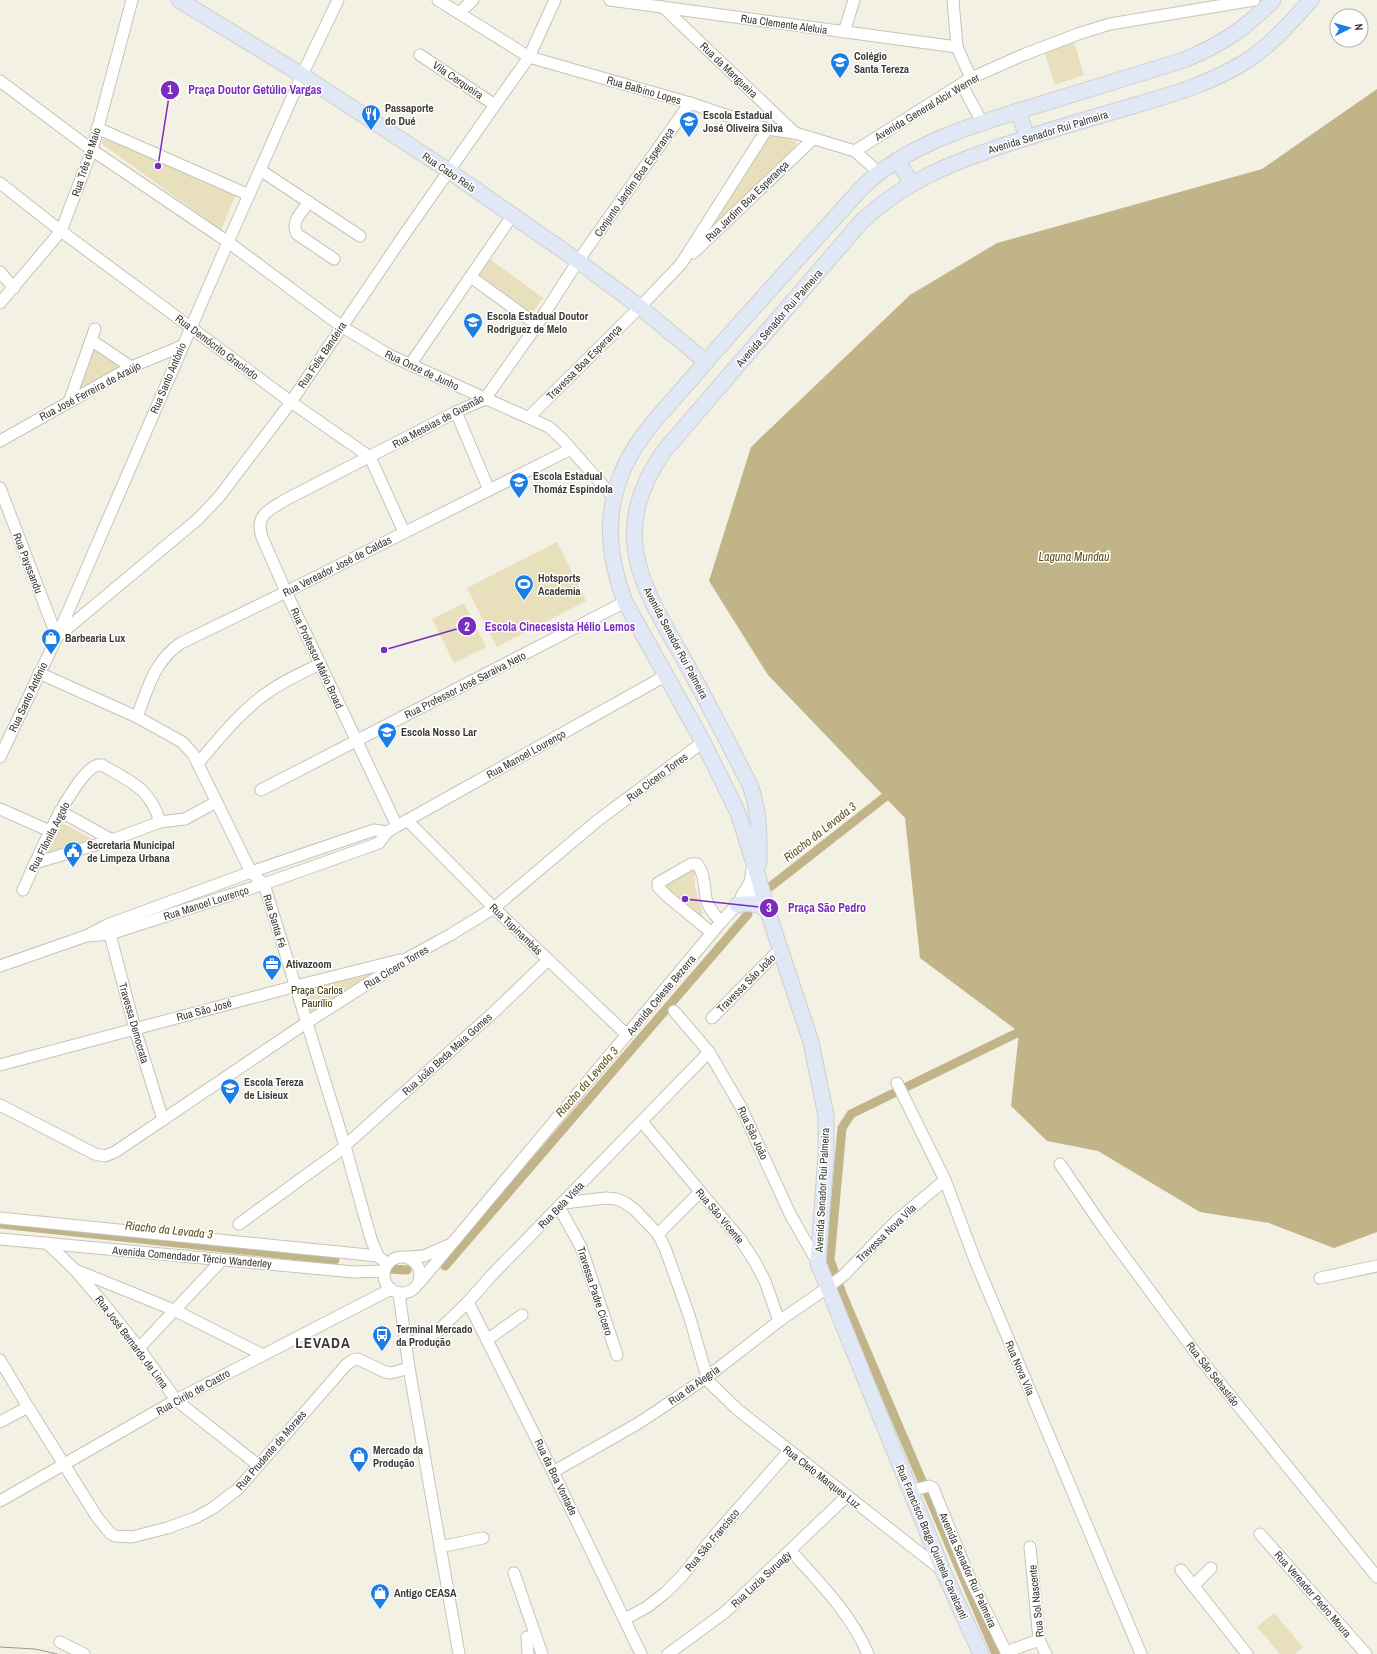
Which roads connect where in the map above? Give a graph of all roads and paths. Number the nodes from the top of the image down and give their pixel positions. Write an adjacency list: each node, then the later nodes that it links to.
1 (132, 0): 28 (street, Rua Três de Maio)
2 (178, 0): 20 (main road, Rua Cabo Reis)
3 (338, 0): 20 (street, Rua Santo Antônio)
4 (438, 0): 15 (street, Rua Balbino Lopes)
5 (473, 0): 15 (street)
6 (555, 0): 19 (street, Rua Felix Bandeira)
7 (610, 0): 14 (street, Rua Clemente Aleluia)
8 (854, 0): 16 (street)
9 (953, 0): 17 (street)
10 (1254, 0): 13 (street, Avenida General Alcir Werner)
11 (1274, 0): 26 (main road, Avenida Senador Rui Palmeira)
12 (1311, 0): 31 (main road, Avenida Senador Rui Palmeira)
13 (1226, 3): 21 (street, Avenida General Alcir Werner)
14 (663, 7): 16 (street, Rua Clemente Aleluia); 30 (street, Rua da Mangueira)
15 (459, 13): 19 (street, Rua Balbino Lopes)
16 (844, 32): 17 (street, Rua Clemente Aleluia)
17 (957, 47): 21 (street)
18 (420, 55): 25 (street, Vila Cerqueira)
19 (528, 57): 24 (street, Rua Balbino Lopes); 25 (street, Rua Felix Bandeira)
20 (302, 75): 36 (street, Rua Santo Antônio); 37 (main road, Rua Cabo Reis)
21 (971, 78): 23 (street, Avenida General Alcir Werner)
22 (0, 82): 33 (street, Rua Onze de Junho)
23 (962, 85): 27 (street); 34 (street, Avenida General Alcir Werner)
24 (690, 104): 29 (street, Rua Balbino Lopes); 48 (street, Conjunto Jardim Boa Esperança)
25 (496, 105): 37 (street, Rua Felix Bandeira)
26 (1018, 111): 27 (main road, Avenida Senador Rui Palmeira); 31 (main road)
27 (982, 122): 35 (main road, Avenida Senador Rui Palmeira)
28 (97, 128): 33 (street, Rua Três de Maio); 41 (street)
29 (767, 129): 30 (street, Rua Balbino Lopes); 49 (street, Rua Jardim Boa Esperança)
30 (795, 133): 32 (street, Rua Balbino Lopes)
31 (1027, 137): 40 (main road, Avenida Senador Rui Palmeira)
32 (813, 139): 34 (street, Rua Balbino Lopes); 49 (street, Rua Jardim Boa Esperança)
33 (92, 150): 44 (street, Rua Três de Maio); 46 (street, Rua Onze de Junho)
34 (856, 151): 38 (street, Rua Balbino Lopes)
35 (897, 160): 38 (main road, Avenida Senador Rui Palmeira); 40 (main road)
36 (260, 170): 41 (street, Rua Santo Antônio); 42 (street)
37 (449, 171): 43 (main road, Rua Cabo Reis); 56 (street, Rua Felix Bandeira)
38 (878, 172): 61 (main road, Avenida Senador Rui Palmeira)
39 (0, 184): 44 (street, Rua Demócrito Gracindo)
40 (912, 184): 81 (main road, Avenida Senador Rui Palmeira)
41 (249, 195): 46 (street, Rua Santo Antônio)
42 (309, 202): 45 (street); 47 (street)
43 (512, 216): 48 (main road, Rua Cabo Reis); 51 (street)
44 (61, 231): 52 (street, Rua Três de Maio); 57 (street, Rua Demócrito Gracindo)
45 (360, 236)
46 (228, 242): 56 (street, Rua Onze de Junho); 57 (street, Rua Santo Antônio)
47 (334, 259)
48 (578, 261): 54 (main road, Rua Cabo Reis); 55 (street, Rua Messias de Gusmão)
49 (681, 264): 54 (street, Rua Jardim Boa Esperança)
50 (0, 272): 52 (street)
51 (471, 277): 55 (street); 62 (street)
52 (14, 288): 53 (street, Rua Três de Maio)
53 (0, 303)
54 (640, 307): 61 (main road, Rua Cabo Reis); 68 (street, Travessa Boa Esperança)
55 (537, 325): 64 (street, Rua Messias de Gusmão)
56 (341, 326): 62 (street, Rua Onze de Junho); 66 (street, Rua Felix Bandeira)
57 (191, 328): 60 (street, Rua Santo Antônio); 66 (street, Rua Demócrito Gracindo)
58 (95, 329): 59 (street)
59 (91, 340): 63 (street); 65 (street)
60 (182, 346): 63 (street, Rua José Ferreira de Araújo); 79 (street, Rua Santo Antônio)
61 (706, 362): 74 (main road, Avenida Senador Rui Palmeira)
62 (410, 365): 64 (street, Rua Onze de Junho)
63 (132, 367): 65 (street, Rua José Ferreira de Araújo)
64 (485, 399): 67 (street, Rua Messias de Gusmão); 68 (street, Rua Onze de Junho)
65 (69, 402): 69 (street, Rua José Ferreira de Araújo)
66 (291, 402): 71 (street, Rua Demócrito Gracindo); 80 (street, Rua Felix Bandeira)
67 (456, 412): 71 (street, Rua Messias de Gusmão); 73 (street)
68 (528, 417): 70 (street, Rua Onze de Junho)
69 (0, 441)
70 (571, 449): 73 (street, Rua Vereador José de Caldas); 74 (street, Rua Onze de Junho)
71 (370, 457): 75 (street, Rua Messias de Gusmão); 76 (street)
72 (0, 488): 82 (street, Rua Payssandu)
73 (489, 490): 76 (street, Rua Vereador José de Caldas)
74 (614, 498): 78 (main road, Avenida Senador Rui Palmeira)
75 (287, 499): 77 (street, Rua Professor Mário Broad)
76 (404, 532): 77 (street, Rua Vereador José de Caldas)
77 (286, 592): 86 (street, Rua Professor Mário Broad); 89 (street, Rua Vereador José de Caldas)
78 (626, 602): 83 (main road, Avenida Senador Rui Palmeira); 90 (street, Rua Professor José Saraiva Neto)
79 (68, 612): 80 (street); 82 (street, Rua Santo Antônio)
80 (78, 619): 82 (street, Rua Felix Bandeira)
81 (667, 629): 83 (main road); 84 (main road, Avenida Senador Rui Palmeira)
82 (57, 637): 87 (street, Rua Santo Antônio)
83 (645, 640): 85 (main road, Avenida Senador Rui Palmeira)
84 (678, 648): 85 (main road); 106 (main road, Avenida Senador Rui Palmeira)
85 (656, 660): 88 (main road, Avenida Senador Rui Palmeira)
86 (320, 664): 90 (street, Rua Professor Mário Broad); 93 (street)
87 (39, 673): 89 (street, Rua Santa Fé); 92 (street, Rua Santo Antônio)
88 (665, 676): 91 (main road, Avenida Senador Rui Palmeira); 98 (street, Rua Manoel Lourenço)
89 (137, 717): 93 (street, Rua Santa Fé)
90 (356, 740): 94 (street, Rua Professor José Saraiva Neto); 100 (street, Rua Professor Mário Broad)
91 (703, 742): 103 (main road, Avenida Senador Rui Palmeira); 109 (street, Rua Cícero Torres)
92 (0, 757)
93 (198, 763): 95 (street, Rua Santa Fé)
94 (261, 790)
95 (216, 802): 99 (street); 105 (street, Rua Santa Fé)
96 (0, 809): 101 (street)
97 (60, 811): 99 (street, Rua Filonila Argolo); 101 (street, Rua Filonila Argolo); 102 (street)
98 (407, 820): 100 (street, Rua Manoel Lourenço); 109 (street, Rua Tupinambás)
99 (160, 822): 102 (street)
100 (392, 829): 105 (street, Rua Manoel Lourenço); 107 (street, Rua Manoel Lourenço)
101 (50, 831): 104 (street, Rua Filonila Argolo)
102 (112, 840): 104 (street)
103 (753, 861): 106 (main road, Avenida Senador Rui Palmeira); 110 (street, Avenida Celeste Bezerra)
104 (35, 863): 108 (street, Rua Filonila Argolo)
105 (252, 872): 107 (street, Rua Santa Fé); 113 (street, Rua Manoel Lourenço)
106 (760, 880): 110 (street, Avenida Celeste Bezerra); 111 (main road, Avenida Senador Rui Palmeira)
107 (264, 884): 113 (street, Rua Manoel Lourenço); 119 (street, Rua Santa Fé)
108 (23, 890)
109 (494, 908): 116 (street, Rua Cícero Torres); 117 (street, Rua Tupinambás)
110 (734, 908): 111 (main road); 112 (street, Avenida Celeste Bezerra)
111 (767, 909): 115 (main road, Avenida Senador Rui Palmeira)
112 (721, 922): 114 (street, Avenida Celeste Bezerra); 114 (street)
113 (109, 929): 118 (street, Rua Manoel Lourenço); 123 (street, Travessa Democrata)
114 (712, 933): 124 (street, Avenida Celeste Bezerra)
115 (780, 949): 121 (street, Travessa São João); 145 (main road, Avenida Senador Rui Palmeira)
116 (408, 958): 119 (street, Rua São José); 122 (street, Rua Cícero Torres)
117 (548, 960): 124 (street, Rua Tupinambás); 131 (street, Rua João Beda Maia Gomes)
118 (0, 966)
119 (296, 986): 122 (street, Rua Santa Fé); 123 (street, Rua São José)
120 (674, 1011): 125 (street, Rua São João)
121 (712, 1018)
122 (306, 1023): 129 (street, Rua Cícero Torres); 131 (street, Rua Santa Fé)
123 (135, 1029): 126 (street, Rua São José); 129 (street, Travessa Democrata)
124 (627, 1035): 141 (street, Avenida Celeste Bezerra)
125 (709, 1052): 130 (street, Rua Bela Vista); 145 (street, Rua São João)
126 (0, 1065)
127 (899, 1087): 133 (street, Rua Nova Vila)
128 (0, 1105): 129 (street, Rua Cícero Torres)
129 (163, 1120)
130 (642, 1122): 134 (street, Rua São Vicente); 135 (street, Rua Bela Vista)
131 (345, 1146): 137 (street, Rua João Beda Maia Gomes); 142 (street, Rua Santa Fé)
132 (1060, 1164): 185 (street, Rua São Sebastião)
133 (945, 1180): 151 (street, Travessa Nova Vila); 201 (street, Rua Nova Vila)
134 (700, 1192): 138 (street); 156 (street, Rua São Vicente)
135 (561, 1205): 138 (street); 153 (street, Rua Bela Vista); 161 (street, Travessa Padre Cícero)
136 (0, 1218): 142 (street, Avenida Comendador Tércio Wanderley)
137 (239, 1224)
138 (658, 1234): 164 (street)
139 (0, 1239): 140 (street, Avenida Comendador Tércio Wanderley)
140 (47, 1244): 144 (street, Avenida Comendador Tércio Wanderley); 148 (street, Rua José Bernardo de Lima)
141 (451, 1244): 143 (street, Avenida Celeste Bezerra); 150 (street, Avenida Celeste Bezerra)
142 (378, 1256): 147 (street, Rua Santa Fé)
143 (408, 1257): 147 (street); 150 (street)
144 (222, 1260): 147 (street, Avenida Comendador Tércio Wanderley); 154 (street)
145 (818, 1263): 151 (main road, Avenida Senador Rui Palmeira)
146 (1377, 1266): 149 (street)
147 (386, 1267): 152 (street)
148 (75, 1270): 154 (street); 159 (street, Rua José Bernardo de Lima)
149 (1320, 1278)
150 (419, 1283): 152 (street)
151 (829, 1287): 156 (street, Rua da Alegria); 168 (main road, Avenida Senador Rui Palmeira)
152 (395, 1291): 158 (street); 160 (street, Rua Cirilo de Castro)
153 (468, 1302): 157 (street, Rua da Boa Vontade); 158 (street, Rua Bela Vista)
154 (174, 1310): 159 (street); 160 (street)
155 (522, 1315): 157 (street)
156 (779, 1321): 164 (street, Rua da Alegria)
157 (487, 1340): 172 (street, Rua da Boa Vontade)
158 (405, 1345): 163 (street)
159 (139, 1348): 165 (street, Rua José Bernardo de Lima)
160 (263, 1354): 165 (street, Rua Cirilo de Castro)
161 (617, 1355)
162 (0, 1360): 166 (street, Rua Prudente de Moraes)
163 (409, 1368): 170 (street, Rua Prudente de Moraes); 178 (street)
164 (707, 1377): 169 (street, Rua Cleto Marques Luz); 172 (street, Rua da Alegria)
165 (176, 1400): 170 (street, Rua José Bernardo de Lima); 171 (street, Rua Cirilo de Castro)
166 (28, 1407): 167 (street); 171 (street, Rua Prudente de Moraes)
167 (0, 1422)
168 (885, 1428): 173 (main road, Rua Francisco Braga Quintela Cavalcanti)
169 (789, 1451): 174 (street, Rua Cleto Marques Luz); 187 (street, Rua São Francisco)
170 (258, 1465): 171 (street, Rua Prudente de Moraes)
171 (64, 1466): 175 (street, Rua Cirilo de Castro)
172 (553, 1472): 187 (street, Rua da Boa Vontade)
173 (922, 1488): 183 (main road, Rua Francisco Braga Quintela Cavalcanti); 191 (street, Avenida Senador Rui Palmeira)
174 (847, 1496): 180 (street, Rua Luzia Suruagy); 183 (street, Rua Cleto Marques Luz)
175 (0, 1502)
176 (1260, 1534): 203 (street, Rua Vereador Pedro Moura)
177 (483, 1538): 178 (street)
178 (440, 1547): 193 (street)
179 (1030, 1547): 189 (street, Rua Sol Nascente)
180 (791, 1550): 197 (street, Rua Luzia Suruagy); 198 (street)
181 (1211, 1568): 186 (street)
182 (1181, 1570): 186 (street)
183 (943, 1571): 199 (main road, Rua Francisco Braga Quintela Cavalcanti)
184 (514, 1573): 195 (street)
185 (1377, 1578)
186 (1193, 1586): 202 (street)
187 (625, 1619): 196 (street, Rua da Boa Vontade)
188 (527, 1637): 194 (street)
189 (1039, 1640): 191 (street); 200 (street, Rua Sol Nascente)
190 (60, 1642): 192 (street)
191 (1006, 1653)
192 (84, 1654)
193 (459, 1654)
194 (528, 1654)
195 (542, 1654)
196 (641, 1654)
197 (668, 1654)
198 (868, 1654)
199 (981, 1654)
200 (1046, 1654)
201 (1141, 1654)
202 (1247, 1654)
203 (1366, 1654)

